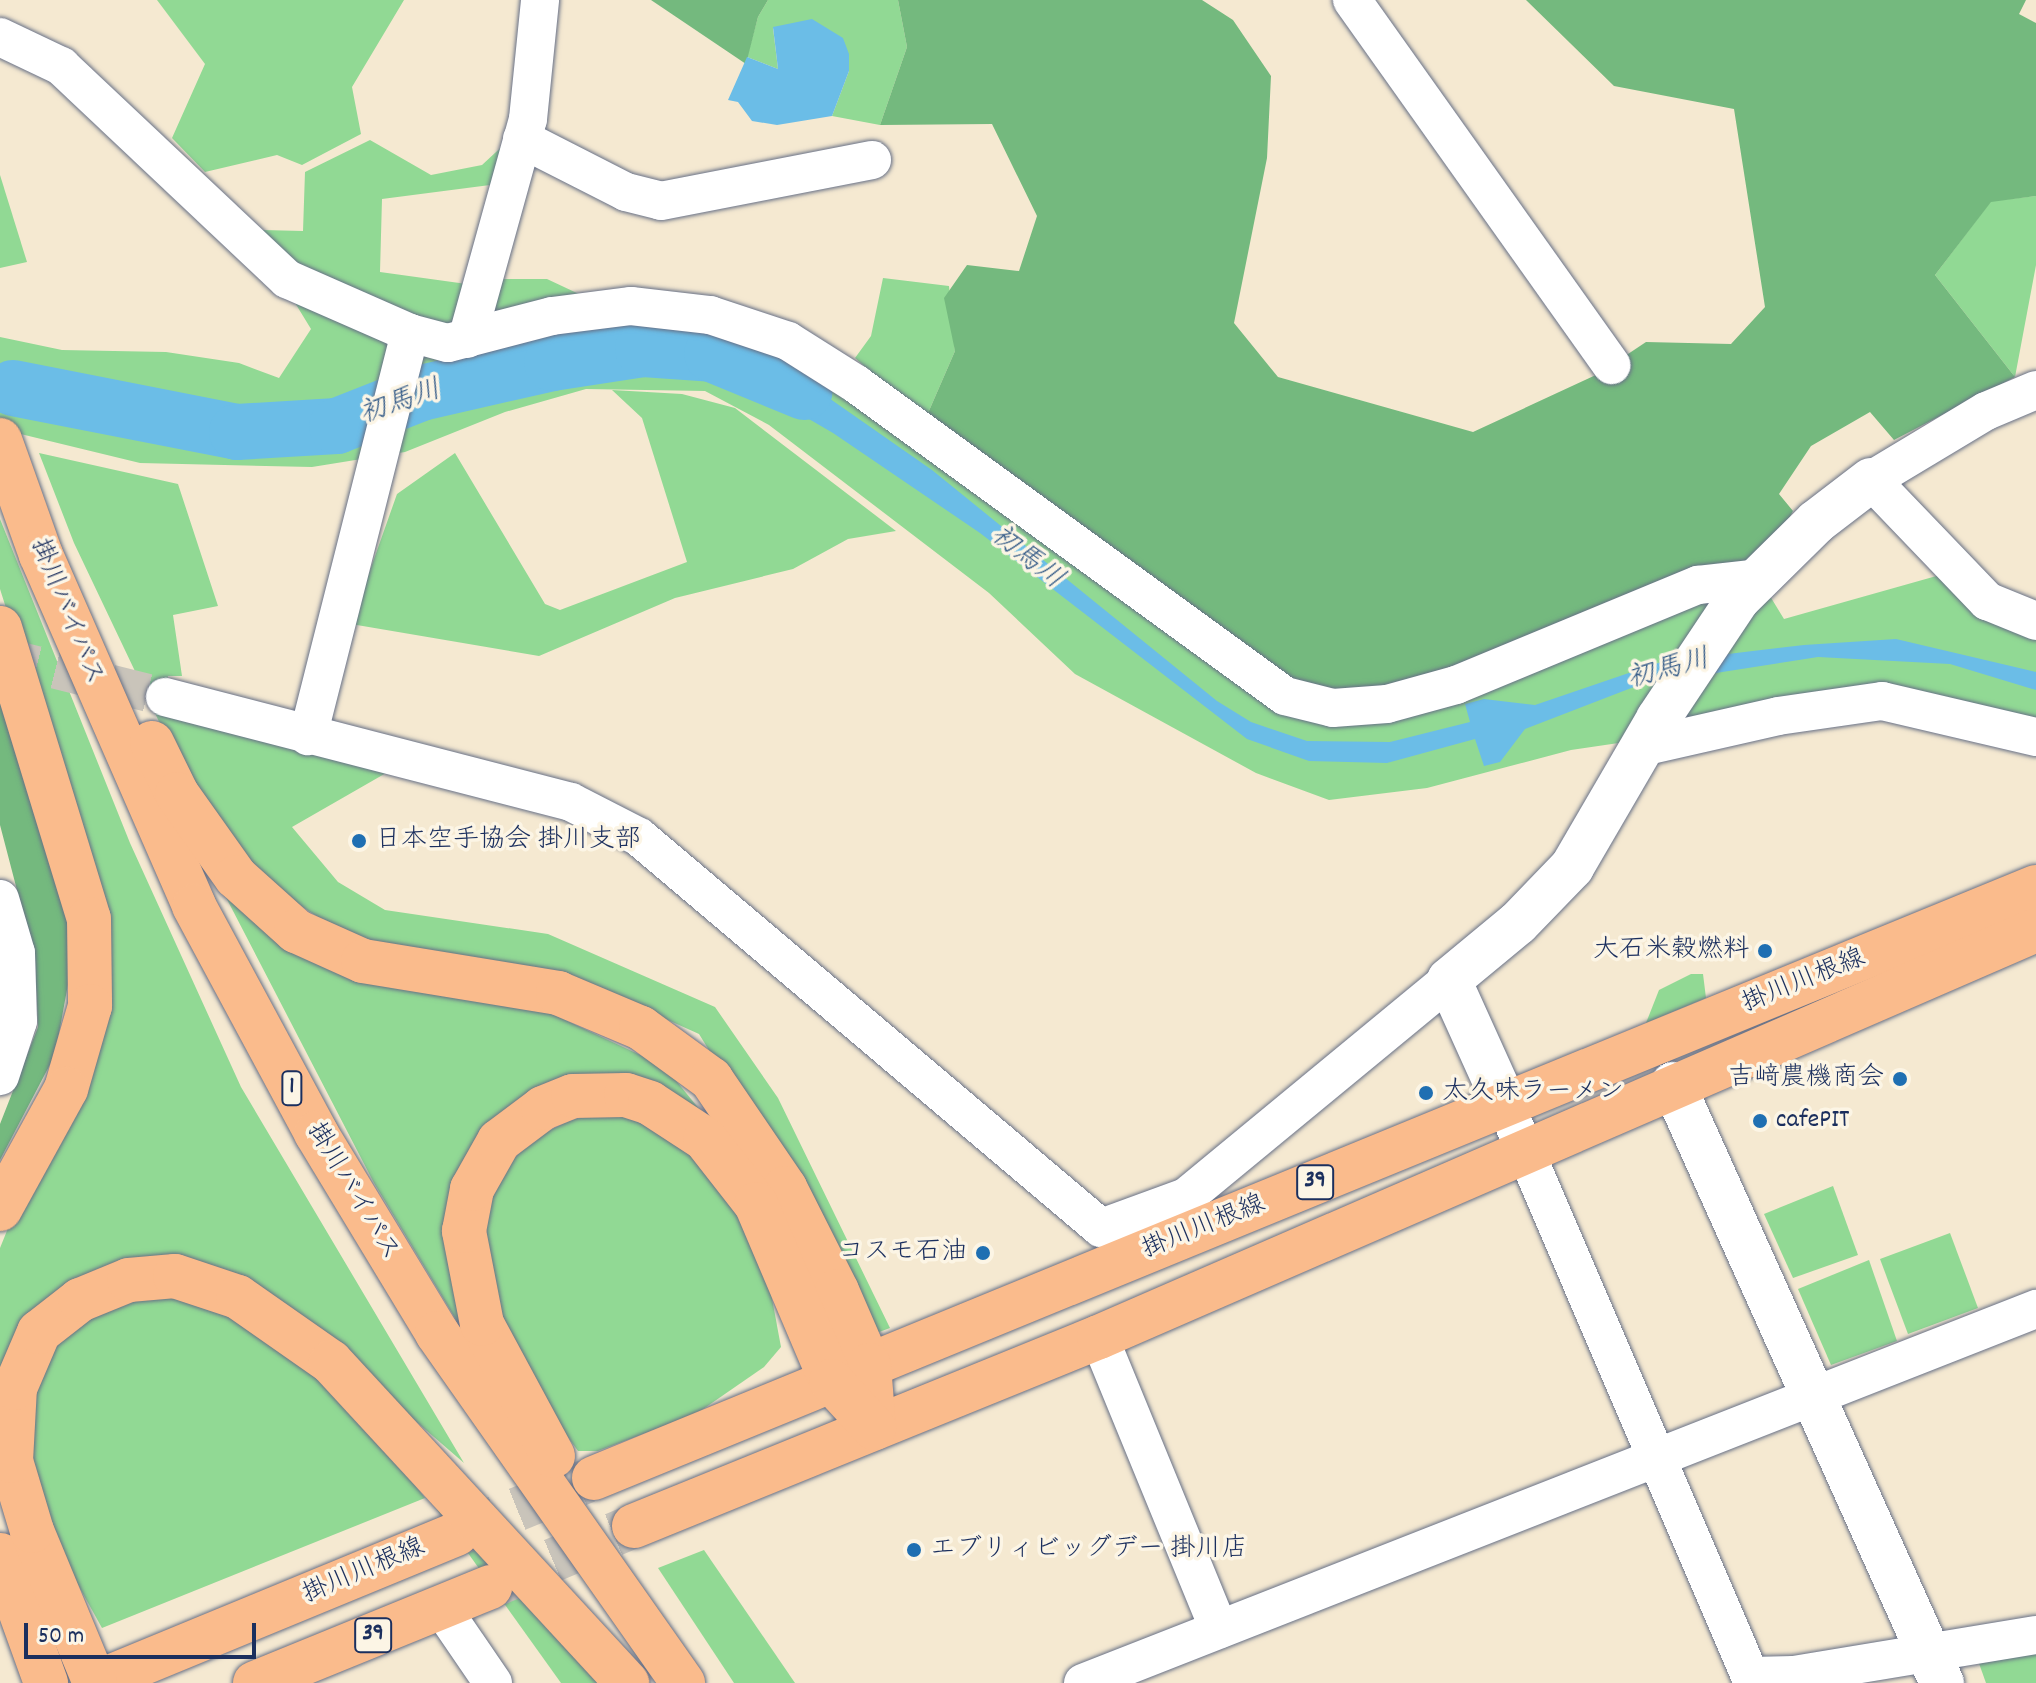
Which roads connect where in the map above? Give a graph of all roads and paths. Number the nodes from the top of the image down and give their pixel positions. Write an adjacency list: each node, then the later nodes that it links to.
1 (540, 0): 4 (street)
2 (1352, 0): 8 (street)
3 (0, 37): 7 (street)
4 (522, 139): 5 (street); 6 (street)
5 (872, 160)
6 (467, 339): 7 (street); 13 (street)
7 (407, 344): 18 (street)
8 (1611, 365)
9 (2036, 390): 12 (street)
10 (0, 432): 31 (main road)
11 (0, 440): 50 (main road, 掛川バイパス / 1)
12 (1871, 480): 13 (street); 14 (street)
13 (1748, 589): 17 (street)
14 (2036, 621)
15 (0, 628): 28 (main road)
16 (165, 697): 18 (street)
17 (1650, 733): 19 (street); 23 (street)
18 (308, 736): 23 (street)
19 (2036, 737)
20 (2036, 887): 26 (main road, 掛川川根線 / 39)
21 (0, 899): 24 (street)
22 (2034, 939): 25 (main road, 掛川川根線 / 39)
23 (1449, 980): 26 (street)
24 (0, 1076)
25 (1673, 1084): 27 (main road, 掛川川根線 / 39); 32 (street)
26 (1505, 1104): 27 (street); 31 (main road, 掛川川根線 / 39)
27 (1524, 1148): 30 (main road, 掛川川根線 / 39); 34 (street)
28 (0, 1209)
29 (2036, 1309): 32 (street)
30 (1099, 1337): 33 (main road, 掛川川根線 / 39); 41 (street)
31 (850, 1373): 33 (main road); 35 (main road, 掛川川根線 / 39); 51 (main road)
32 (1810, 1394): 34 (street); 43 (street)
33 (874, 1428): 36 (main road, 掛川川根線 / 39)
34 (1654, 1456): 41 (street); 45 (street)
35 (594, 1478)
36 (634, 1526)
37 (456, 1534): 47 (main road, 掛川川根線 / 39)
38 (0, 1555): 46 (main road)
39 (490, 1587): 40 (main road, 39)
40 (441, 1607): 44 (main road, 39); 48 (street)
41 (1219, 1629): 52 (street)
42 (2036, 1635): 43 (street)
43 (1938, 1672): 45 (street)
44 (278, 1679)
45 (1788, 1679)
46 (46, 1683)
47 (95, 1683): 49 (main road)
48 (493, 1683)
49 (627, 1683)
50 (683, 1683)
51 (705, 1683)
52 (1083, 1683)

